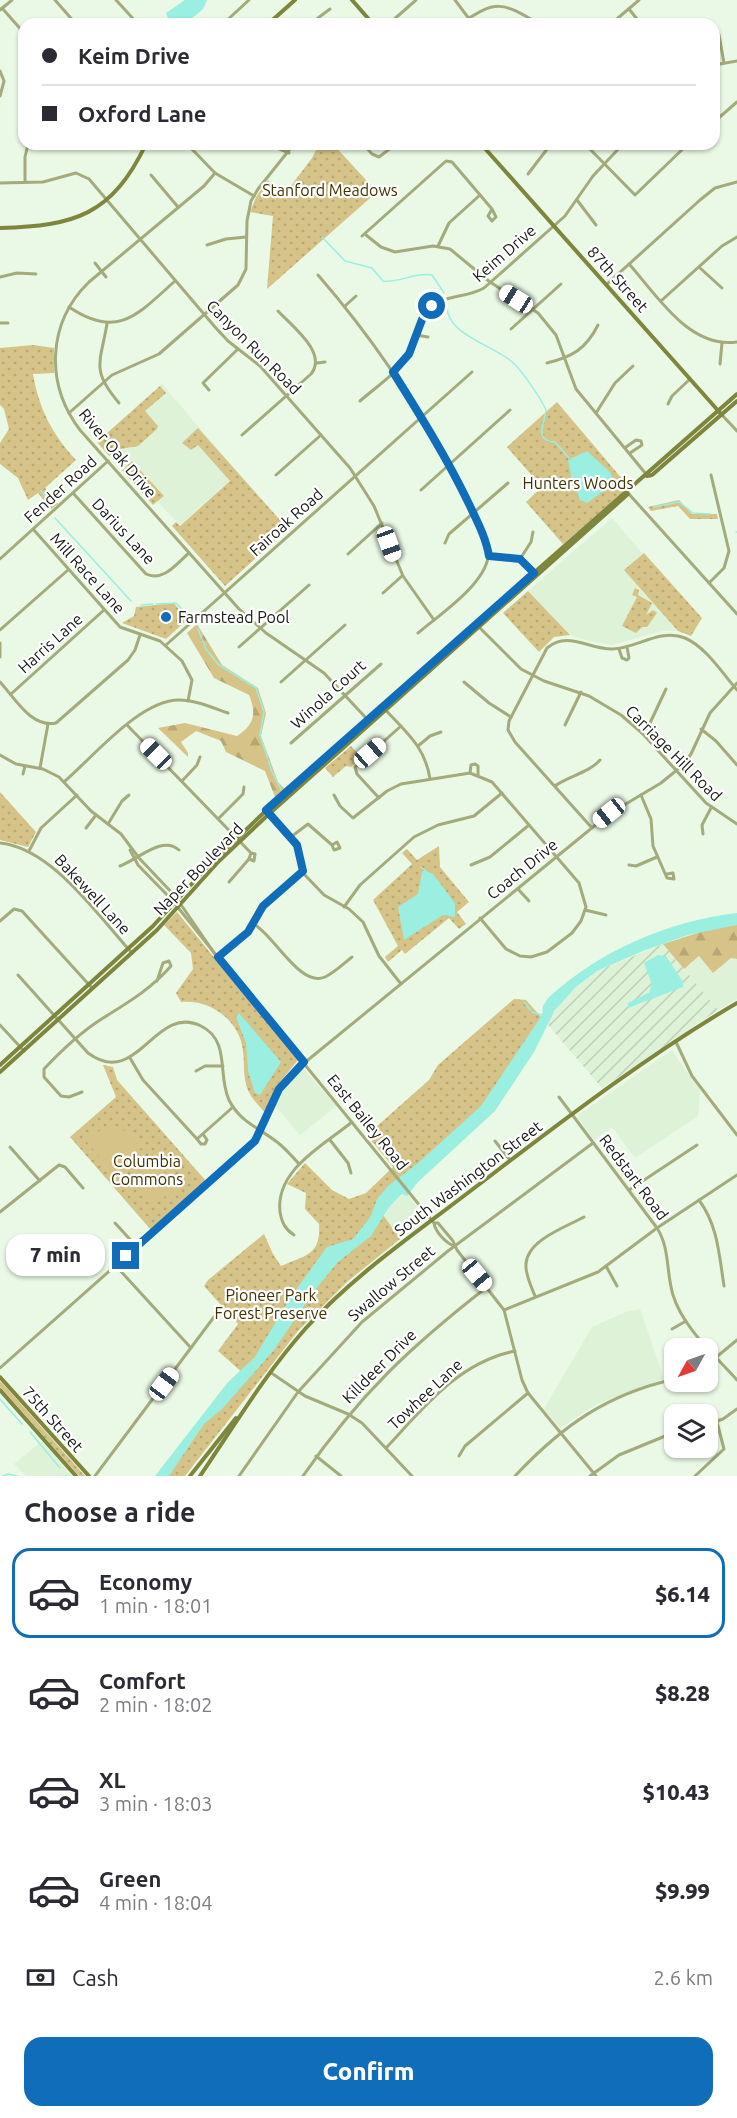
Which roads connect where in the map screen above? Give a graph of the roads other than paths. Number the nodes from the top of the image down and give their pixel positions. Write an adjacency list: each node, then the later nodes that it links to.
1 (12, 0): 12 (street)
2 (55, 0): 16 (street)
3 (116, 0): 17 (street)
4 (249, 0): 10 (street)
5 (295, 0): 19 (main road)
6 (352, 0): 21 (main road)
7 (416, 0): 22 (street)
8 (455, 0): 15 (street)
9 (639, 0): 14 (street)
10 (244, 2): 18 (street)
11 (508, 3): 15 (street); 24 (street)
12 (1, 9): 27 (street)
13 (330, 9): 20 (street)
14 (628, 9): 25 (street); 26 (street)
15 (469, 16): 23 (street)
16 (71, 18)
17 (132, 18)
18 (229, 18)
19 (275, 18)
20 (318, 18)
21 (368, 18)
22 (396, 18)
23 (467, 18)
24 (529, 18)
25 (618, 18)
26 (636, 18)
27 (18, 27)
28 (720, 35): 30 (street)
29 (737, 61): 30 (street)
30 (724, 63): 31 (street)
31 (720, 64)
32 (0, 72): 33 (street)
33 (0, 96)
34 (737, 102): 35 (street)
35 (720, 117)
36 (27, 150): 57 (street)
37 (143, 150): 62 (main road)
38 (193, 150): 54 (street)
39 (282, 150): 48 (street)
40 (291, 150): 48 (street)
41 (370, 150): 50 (street)
42 (388, 150): 50 (street)
43 (486, 150): 67 (main road, 87th Street)
44 (546, 150): 55 (street)
45 (591, 150): 53 (street)
46 (617, 150): 53 (street, Keim Drive)
47 (682, 150): 53 (street)
48 (289, 153): 61 (street)
49 (448, 155): 51 (street)
50 (378, 157): 52 (street)
51 (448, 160): 60 (street); 73 (street)
52 (377, 162)
53 (604, 163): 63 (street, Keim Drive)
54 (215, 173): 61 (street); 64 (street, River Oak Drive)
55 (528, 174)
56 (151, 175): 64 (street)
57 (25, 182): 59 (street, Canyon Run Road); 62 (street, Canyon Run Road)
58 (737, 182): 75 (street)
59 (0, 183)
60 (480, 195): 65 (street); 73 (street)
61 (254, 196): 69 (street)
62 (107, 200): 68 (main road); 71 (street, Canyon Run Road)
63 (577, 200): 66 (street); 67 (street, Keim Drive)
64 (178, 207): 71 (street, River Oak Drive)
65 (492, 209)
66 (596, 225)
67 (554, 226): 83 (street, Keim Drive); 85 (main road, 87th Street)
68 (0, 228)
69 (246, 237): 72 (street); 93 (street)
70 (737, 237): 76 (street)
71 (138, 239): 77 (street, River Oak Drive); 82 (street, Canyon Run Road)
72 (207, 245)
73 (438, 246): 83 (street)
74 (95, 263): 77 (street)
75 (629, 264): 85 (street); 88 (street)
76 (699, 267): 86 (street); 88 (street)
77 (102, 272): 81 (street); 90 (street, River Oak Drive)
78 (36, 274): 80 (street)
79 (318, 275): 89 (street)
80 (0, 277)
81 (106, 277)
82 (175, 281): 93 (street, Canyon Run Road); 96 (street)
83 (490, 282): 91 (street); 99 (street, Keim Drive)
84 (561, 284): 91 (street)
85 (607, 284): 112 (main road, 87th Street)
86 (722, 288)
87 (356, 297): 89 (street)
88 (662, 300): 102 (street)
89 (345, 306): 110 (street)
90 (69, 308): 96 (street); 122 (street, River Oak Drive)
91 (533, 309): 98 (street); 104 (street)
92 (278, 311): 106 (street)
93 (204, 315): 103 (street, Canyon Run Road); 113 (street)
94 (0, 323): 95 (street)
95 (8, 323)
96 (107, 324): 113 (street)
97 (597, 325): 104 (street)
98 (511, 328)
99 (416, 335): 100 (street); 110 (street, Keim Drive)
100 (428, 337)
101 (737, 342): 102 (street)
102 (722, 343): 108 (street)
103 (238, 349): 114 (street); 116 (street, Canyon Run Road)
104 (565, 359): 107 (street); 123 (street)
105 (325, 362): 106 (street)
106 (317, 363): 116 (street)
107 (547, 363)
108 (720, 364)
109 (633, 366): 123 (street)
110 (393, 372): 117 (street, Keim Drive); 125 (street)
111 (472, 372): 125 (street, Fairoak Road)
112 (690, 379): 120 (street); 124 (main road, 87th Street)
113 (102, 383): 119 (street); 122 (street)
114 (209, 390)
115 (737, 394): 124 (main road, Naper Boulevard)
116 (286, 395): 127 (street); 128 (street, Canyon Run Road)
117 (360, 401)
118 (737, 401): 124 (main road, Naper Boulevard)
119 (119, 403)
120 (668, 404)
121 (510, 410): 132 (street)
122 (69, 413): 131 (street, River Oak Drive)
123 (596, 413): 129 (street)
124 (720, 413): 126 (street, 87th Street); 136 (main road, Naper Boulevard)
125 (422, 417): 132 (street); 135 (street, Fairoak Road)
126 (737, 431)
127 (242, 435)
128 (321, 435): 133 (street); 135 (street, Canyon Run Road)
129 (626, 447): 130 (street); 130 (street)
130 (630, 453): 136 (street)
131 (108, 462): 139 (street, Fender Road); 146 (street, River Oak Drive)
132 (449, 465): 138 (street); 141 (street)
133 (276, 475)
134 (711, 475): 154 (street)
135 (356, 476): 142 (street, Canyon Run Road); 156 (street, Fairoak Road)
136 (647, 476): 140 (main road, Naper Boulevard)
137 (508, 483): 141 (street)
138 (421, 490)
139 (73, 493): 143 (street, Fender Road); 146 (street, Darius Lane)
140 (628, 493): 152 (main road, Naper Boulevard); 154 (street)
141 (473, 513): 145 (street); 148 (street)
142 (382, 524): 147 (street); 153 (street, Canyon Run Road)
143 (33, 530): 149 (street, Fender Road); 151 (street, Mill Race Lane)
144 (533, 532): 150 (street)
145 (445, 543)
146 (189, 553): 156 (street, River Oak Drive)
147 (348, 554)
148 (489, 556): 150 (street); 160 (street)
149 (0, 558)
150 (520, 559): 152 (street)
151 (69, 570): 158 (street, Mill Race Lane); 164 (street)
152 (536, 574): 162 (main road, Naper Boulevard)
153 (402, 576): 157 (street); 160 (street, Canyon Run Road)
154 (709, 583): 159 (street)
155 (309, 585): 163 (street)
156 (225, 592): 163 (street, River Oak Drive); 168 (street, Fairoak Road)
157 (383, 593)
158 (104, 610): 166 (street, Mill Race Lane); 183 (street, Harris Lane)
159 (737, 614)
160 (434, 620): 165 (street)
161 (345, 625): 173 (street)
162 (478, 625): 175 (street, Carriage Hill Road); 186 (main road, Naper Boulevard)
163 (260, 629): 169 (street); 173 (street, River Oak Drive)
164 (0, 630)
165 (418, 633)
166 (140, 635): 168 (street, Mill Race Lane); 190 (street)
167 (0, 643): 172 (street)
168 (166, 645): 185 (street, Mill Race Lane)
169 (239, 647)
170 (627, 647): 171 (street); 171 (street); 179 (street)
171 (619, 649): 175 (street)
172 (0, 657)
173 (305, 659): 176 (street); 184 (street, River Oak Drive)
174 (381, 664): 184 (street, Winola Court)
175 (532, 676): 182 (street, Carriage Hill Road); 188 (street)
176 (281, 681)
177 (0, 682): 183 (street)
178 (464, 682): 188 (street)
179 (735, 685): 181 (street); 194 (street, Coach Drive)
180 (666, 688): 196 (street)
181 (737, 690)
182 (581, 692): 192 (street); 196 (street, Carriage Hill Road)
183 (11, 694): 190 (street)
184 (345, 695): 189 (street, River Oak Drive); 197 (street, Winola Court)
185 (188, 701): 187 (street); 191 (street)
186 (384, 708): 189 (main road, Naper Boulevard); 193 (street)
187 (228, 713)
188 (511, 717): 212 (street)
189 (369, 721): 221 (main road, Naper Boulevard)
190 (48, 724): 204 (street)
191 (127, 725): 210 (street); 211 (street)
192 (565, 725)
193 (401, 726): 198 (street); 219 (street)
194 (701, 729): 202 (street); 205 (street, Coach Drive)
195 (441, 732): 198 (street)
196 (642, 733): 205 (street, Carriage Hill Road)
197 (291, 743)
198 (418, 746): 209 (street)
199 (0, 755): 203 (street, East Bailey Road)
200 (200, 758): 211 (street)
201 (600, 760): 212 (street)
202 (737, 765)
203 (25, 766): 204 (street, East Bailey Road); 207 (street)
204 (40, 768): 210 (street, East Bailey Road)
205 (677, 771): 218 (street, Coach Drive); 220 (street, Carriage Hill Road)
206 (470, 773): 208 (street); 208 (street); 209 (street)
207 (23, 774)
208 (478, 775): 214 (street)
209 (430, 779): 219 (street)
210 (65, 781): 215 (street, East Bailey Road)
211 (182, 781): 223 (street)
212 (555, 786): 228 (street)
213 (244, 787): 223 (street)
214 (502, 792): 226 (street); 252 (street)
215 (77, 795): 222 (street, East Bailey Road); 236 (street)
216 (129, 795): 224 (street)
217 (334, 795): 219 (street)
218 (641, 795): 228 (street, Coach Drive); 239 (street)
219 (379, 798)
220 (711, 807): 225 (street, Carriage Hill Road); 229 (street)
221 (268, 812): 230 (street); 231 (main road, Naper Boulevard)
222 (96, 815): 224 (street, East Bailey Road); 227 (street)
223 (219, 818): 231 (street)
224 (108, 824): 234 (street, East Bailey Road)
225 (737, 824)
226 (529, 825): 238 (street); 243 (street)
227 (86, 828)
228 (592, 828): 238 (street, Coach Drive)
229 (703, 834)
230 (291, 837): 233 (street); 246 (street)
231 (239, 839): 237 (street); 251 (main road, Naper Boulevard)
232 (0, 843): 236 (street, Bakewell Lane)
233 (332, 845)
234 (130, 847): 240 (street, East Bailey Road); 242 (street, East Bailey Road)
235 (179, 850): 240 (street)
236 (29, 851): 258 (street, Bakewell Lane)
237 (251, 853): 241 (street); 241 (street)
238 (556, 857): 249 (street, Coach Drive); 253 (street)
239 (657, 857): 244 (street); 247 (street)
240 (139, 858): 242 (street); 251 (street, East Bailey Road)
241 (249, 859): 248 (street)
242 (134, 861): 245 (street); 251 (street, East Bailey Road)
243 (471, 865)
244 (629, 865)
245 (120, 866)
246 (303, 871): 252 (street); 257 (street)
247 (667, 874)
248 (229, 882)
249 (518, 888): 250 (street); 255 (street, Coach Drive)
250 (529, 901)
251 (178, 904): 258 (main road, Naper Boulevard); 259 (street, East Bailey Road)
252 (344, 907): 263 (street)
253 (585, 910): 254 (street); 255 (street)
254 (606, 915)
255 (480, 918): 263 (street, Coach Drive)
256 (0, 921): 264 (street)
257 (254, 924): 259 (street); 260 (street)
258 (130, 951): 264 (main road, Naper Boulevard)
259 (218, 957): 272 (street, East Bailey Road)
260 (352, 957)
261 (18, 975): 266 (street)
262 (157, 981): 262 (street); 268 (street)
263 (401, 984): 272 (street, Coach Drive)
264 (91, 987): 266 (main road, Naper Boulevard)
265 (737, 1003): 269 (main road, South Washington Street)
266 (57, 1018): 268 (street); 270 (main road, Naper Boulevard)
267 (0, 1025): 270 (street)
268 (76, 1040): 271 (street); 277 (street)
269 (676, 1042): 280 (main road, South Washington Street); 284 (street)
270 (22, 1049): 273 (main road, Naper Boulevard); 276 (main road, Naper Boulevard)
271 (130, 1058): 274 (street); 285 (street)
272 (304, 1062): 281 (street, East Bailey Road); 282 (street, Coach Drive)
273 (0, 1065)
274 (223, 1066): 275 (street); 279 (street)
275 (196, 1071)
276 (0, 1072)
277 (82, 1092)
278 (559, 1097): 280 (street, Redstart Road)
279 (233, 1107): 282 (street); 283 (street)
280 (572, 1114): 288 (street, Redstart Road); 291 (main road, South Washington Street)
281 (352, 1122): 286 (street); 301 (street, East Bailey Road)
282 (261, 1131): 292 (street); 306 (street, Coach Drive)
283 (203, 1134): 285 (street); 285 (street)
284 (737, 1135)
285 (196, 1139)
286 (330, 1140): 292 (street); 293 (street)
287 (495, 1141): 291 (street)
288 (593, 1143): 297 (street, Redstart Road); 305 (street, Swallow Street)
289 (697, 1145): 297 (street)
290 (10, 1147): 295 (street)
291 (510, 1160): 301 (main road, South Washington Street)
292 (299, 1164): 304 (street)
293 (351, 1173)
294 (737, 1175): 298 (street)
295 (39, 1181): 296 (street); 299 (street)
296 (83, 1188)
297 (629, 1190): 303 (street, Redstart Road)
298 (699, 1200): 303 (street); 310 (street)
299 (0, 1212)
300 (584, 1217): 312 (street)
301 (433, 1221): 305 (street, East Bailey Road); 324 (main road, South Washington Street)
302 (115, 1223): 306 (street)
303 (657, 1228): 308 (street); 315 (street, Redstart Road)
304 (294, 1235)
305 (454, 1246): 311 (street, East Bailey Road); 329 (street, Swallow Street)
306 (137, 1247): 307 (street, Coach Drive)
307 (116, 1266): 319 (street); 323 (street, Coach Drive)
308 (606, 1266): 309 (street); 312 (street)
309 (617, 1286)
310 (724, 1286)
311 (488, 1287): 313 (street, East Bailey Road); 333 (street, Killdeer Drive)
312 (535, 1296): 313 (street)
313 (504, 1310): 320 (street, East Bailey Road)
314 (217, 1313): 319 (street)
315 (686, 1321): 316 (street); 317 (street, Redstart Road)
316 (672, 1329)
317 (701, 1338)
318 (737, 1340): 321 (street)
319 (191, 1348): 346 (street)
320 (515, 1351): 330 (street, East Bailey Road); 338 (street, Towhee Lane)
321 (718, 1356)
322 (718, 1358): 326 (street, Redstart Road)
323 (0, 1368)
324 (270, 1372): 329 (street); 331 (main road, South Washington Street)
325 (0, 1377): 345 (main road, 75th Street)
326 (737, 1380)
327 (664, 1382): 336 (street)
328 (0, 1390): 344 (main road, 75th Street)
329 (298, 1392): 333 (street); 349 (street, Swallow Street)
330 (528, 1393): 336 (street, East Bailey Road); 341 (street)
331 (246, 1406): 347 (main road, South Washington Street); 348 (main road, South Washington Street)
332 (737, 1409): 334 (street)
333 (348, 1414): 338 (street); 340 (street, Killdeer Drive)
334 (718, 1421)
335 (718, 1425): 339 (street)
336 (560, 1433): 343 (street, East Bailey Road); 353 (street)
337 (664, 1437): 343 (street)
338 (387, 1447): 352 (street)
339 (718, 1455)
340 (316, 1456): 350 (street, Killdeer Drive); 351 (street)
341 (459, 1456)
342 (715, 1458): 354 (street)
343 (593, 1475)
344 (76, 1476)
345 (89, 1476)
346 (95, 1476)
347 (190, 1476)
348 (200, 1476)
349 (239, 1476)
350 (303, 1476)
351 (341, 1476)
352 (412, 1476)
353 (515, 1476)
354 (695, 1476)

